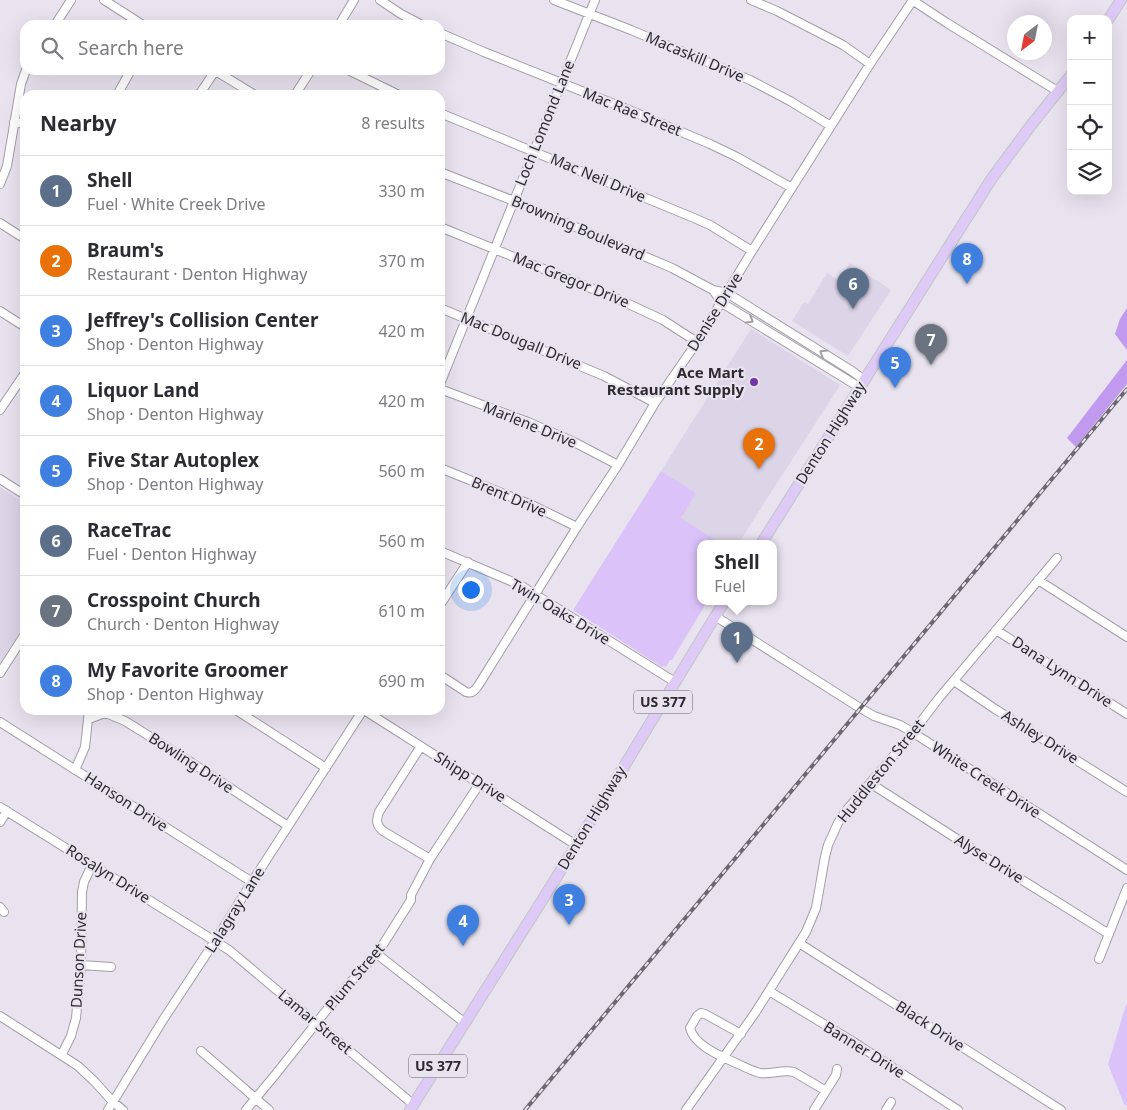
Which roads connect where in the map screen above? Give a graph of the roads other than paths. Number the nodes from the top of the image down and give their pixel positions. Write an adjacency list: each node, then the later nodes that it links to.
1 (71, 0): 12 (street)
2 (104, 0): 13 (street)
3 (354, 0): 14 (street)
4 (380, 0): 15 (street)
5 (554, 0): 10 (street, Macaskill Drive)
6 (595, 0): 10 (street, Loch Lomond Lane)
7 (751, 0): 17 (street)
8 (913, 0): 17 (street, Denise Drive); 31 (street)
9 (1121, 0): 11 (main road)
10 (589, 14): 25 (street, Loch Lomond Lane); 35 (street, Macaskill Drive)
11 (1111, 15)
12 (58, 20)
13 (135, 20)
14 (342, 20)
15 (412, 20)
16 (445, 35): 25 (street, Mac Rae Street)
17 (870, 64): 35 (street, Denise Drive)
18 (24, 75): 33 (street)
19 (128, 75): 26 (street)
20 (212, 75): 27 (street)
21 (223, 75): 28 (street)
22 (308, 75): 29 (street)
23 (358, 75): 30 (street)
24 (1067, 81): 31 (main road, Denton Highway)
25 (561, 83): 36 (street, Loch Lomond Lane); 39 (street, Mac Rae Street)
26 (120, 90)
27 (202, 90)
28 (247, 90)
29 (298, 90)
30 (389, 90)
31 (1059, 92): 58 (main road, Denton Highway)
32 (445, 115): 36 (street, Mac Neil Drive)
33 (14, 122): 34 (street); 38 (street)
34 (20, 123)
35 (831, 126): 39 (street, Denise Drive)
36 (534, 151): 40 (street, Loch Lomond Lane); 45 (street, Mac Neil Drive)
37 (445, 174): 40 (street, Browning Boulevard)
38 (0, 184)
39 (792, 188): 45 (street, Denise Drive)
40 (514, 201): 44 (street, Loch Lomond Lane); 46 (street, Browning Boulevard)
41 (0, 224): 43 (street)
42 (445, 229): 44 (street, Mac Gregor Drive)
43 (20, 236)
44 (494, 249): 51 (street, Loch Lomond Lane); 54 (street, Mac Gregor Drive)
45 (752, 251): 47 (street, Denise Drive)
46 (713, 290): 47 (street, Browning Boulevard); 48 (street, Browning Boulevard)
47 (727, 293): 48 (street, Denise Drive); 53 (street, Browning Boulevard)
48 (722, 303): 54 (street, Denise Drive); 55 (street, Browning Boulevard, one-way to 55)
49 (445, 310): 51 (street, Mac Dougall Drive)
50 (0, 311): 52 (street)
51 (466, 319): 56 (street, Loch Lomond Lane); 61 (street, Mac Dougall Drive)
52 (20, 324)
53 (802, 340): 55 (street); 58 (street, Browning Boulevard, one-way to 53)
54 (697, 342): 61 (street, Denise Drive)
55 (796, 349): 58 (street, Browning Boulevard)
56 (445, 372)
57 (20, 378): 60 (street)
58 (862, 384): 68 (main road, Denton Highway)
59 (445, 391): 63 (street, Marlene Drive)
60 (3, 397): 62 (street)
61 (655, 403): 63 (street, Denise Drive)
62 (0, 410)
63 (618, 465): 67 (street, Denise Drive)
64 (445, 470): 67 (street, Brent Drive)
65 (0, 479): 66 (street)
66 (20, 492)
67 (577, 527): 73 (street, Denise Drive)
68 (764, 540)
69 (445, 553): 71 (street, Twin Oaks Drive)
70 (1057, 558): 72 (street, Huddleston Street)
71 (468, 562): 73 (street, Twin Oaks Drive); 74 (street)
72 (1038, 580): 77 (street, Huddleston Street); 78 (street)
73 (535, 594): 81 (street, Denise Drive); 83 (street, Twin Oaks Drive)
74 (445, 597)
75 (722, 605): 76 (main road, Denton Highway / US 377)
76 (716, 616): 83 (main road, Denton Highway / US 377); 93 (street, White Creek Drive)
77 (996, 630): 82 (street, Huddleston Street); 84 (street, Dana Lynn Drive)
78 (1127, 637)
79 (20, 642): 80 (street)
80 (0, 673)
81 (445, 678)
82 (954, 681): 93 (street, Huddleston Street); 99 (street, Ashley Drive)
83 (675, 682): 103 (main road, Denton Highway / US 377)
84 (1127, 714)
85 (89, 715): 91 (street)
86 (99, 715): 91 (street, Bowling Drive)
87 (110, 715): 102 (street, Bowling Drive)
88 (244, 715): 95 (street)
89 (360, 715): 95 (street, Lalagray Lane)
90 (371, 715): 94 (street, Shipp Drive)
91 (89, 719): 96 (street)
92 (0, 722): 96 (street, Hanson Drive)
93 (912, 732): 98 (street, Huddleston Street); 106 (street, White Creek Drive)
94 (421, 746): 97 (street, Shipp Drive); 104 (street)
95 (326, 768): 102 (street, Lalagray Lane)
96 (75, 770): 107 (street, Hanson Drive)
97 (480, 783): 103 (street, Shipp Drive); 104 (street, Plum Street)
98 (870, 783): 109 (street, Alyse Drive); 111 (street, Huddleston Street)
99 (1127, 792)
100 (3, 809): 101 (street); 105 (street, Rosalyn Drive)
101 (0, 822)
102 (288, 826): 107 (street, Lalagray Lane)
103 (576, 845): 119 (main road, Denton Highway / US 377)
104 (430, 859): 112 (street, Plum Street)
105 (92, 865): 110 (street, Rosalyn Drive); 114 (street, Dunson Drive)
106 (1127, 870)
107 (252, 882): 110 (street, Lalagray Lane)
108 (1127, 888): 109 (street)
109 (1109, 934): 113 (street)
110 (215, 941): 118 (street, Lamar Street); 127 (street, Lalagray Lane)
111 (799, 943): 116 (street, Huddleston Street); 138 (street, Black Drive)
112 (377, 954): 118 (street, Plum Street); 119 (street)
113 (1099, 959)
114 (81, 965): 115 (street); 122 (street, Dunson Drive)
115 (111, 967)
116 (769, 991): 120 (street, Huddleston Street); 137 (street, Banner Drive)
117 (0, 1016): 122 (street)
118 (316, 1023): 126 (street, Plum Street); 129 (street, Lamar Street)
119 (465, 1023): 129 (main road, Denton Highway / US 377)
120 (740, 1034): 123 (street, Huddleston Street); 123 (street)
121 (201, 1051): 126 (street)
122 (62, 1054): 127 (street)
123 (724, 1057): 125 (street); 134 (street, Huddleston Street)
124 (837, 1069): 125 (street)
125 (826, 1091): 135 (street)
126 (255, 1098): 132 (street, Plum Street); 133 (street)
127 (113, 1102): 130 (street, Lalagray Lane); 131 (street)
128 (891, 1102): 136 (street)
129 (412, 1107)
130 (108, 1110)
131 (123, 1110)
132 (246, 1110)
133 (269, 1110)
134 (686, 1110)
135 (814, 1110)
136 (886, 1110)
137 (958, 1110)
138 (1060, 1110)

